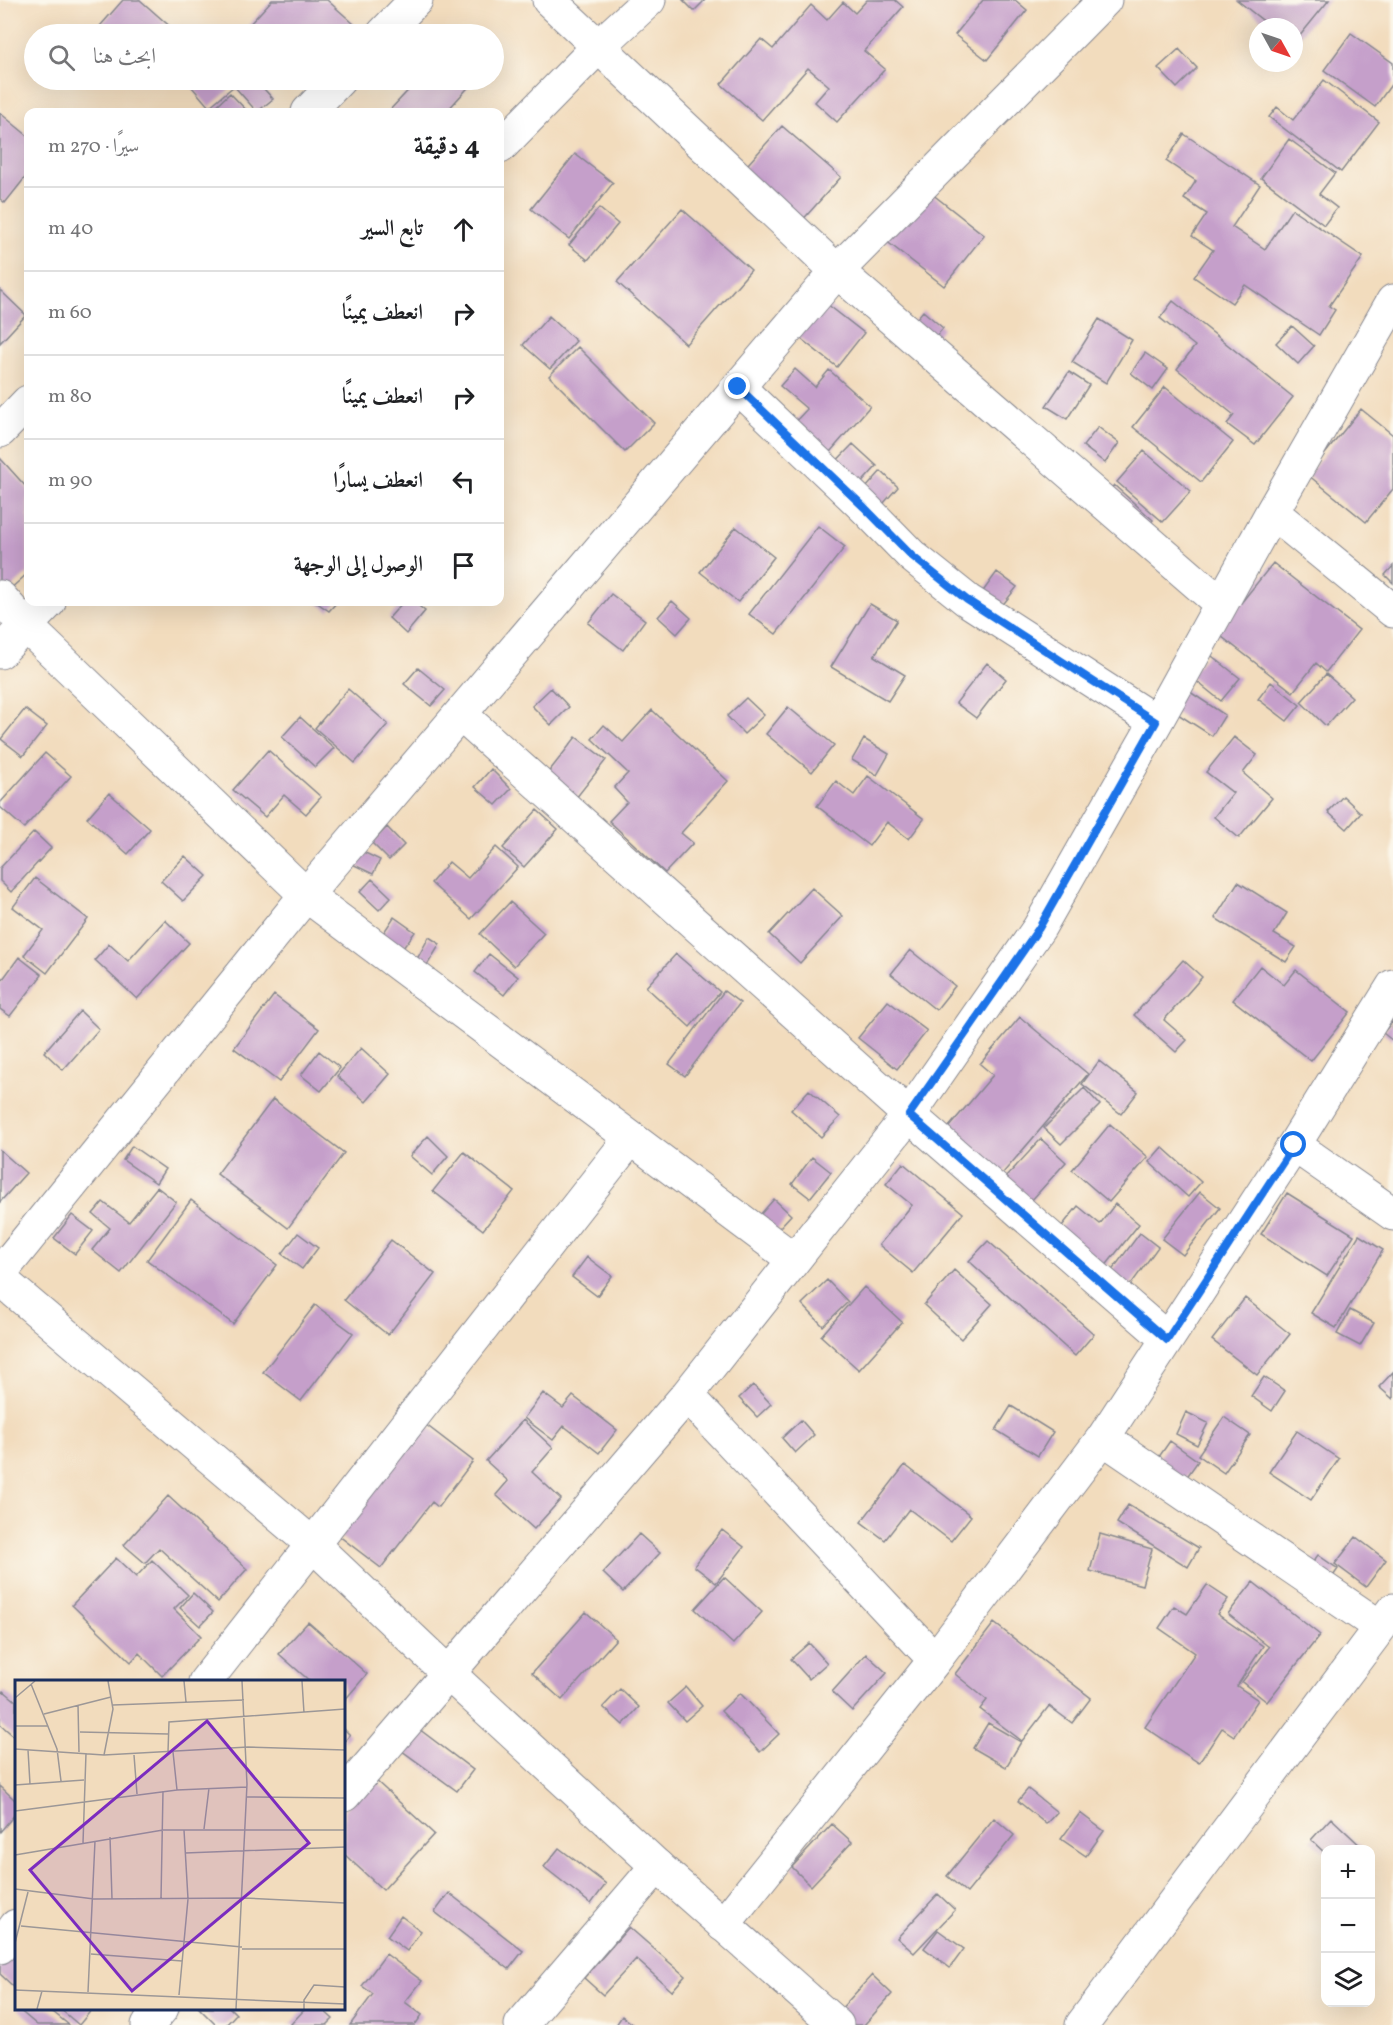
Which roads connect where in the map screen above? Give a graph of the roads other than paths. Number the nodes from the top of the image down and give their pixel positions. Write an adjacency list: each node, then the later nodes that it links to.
1 (416, 0): 5 (street)
2 (549, 0): 6 (street)
3 (649, 0): 6 (street)
4 (1105, 0): 10 (street)
5 (393, 24)
6 (598, 47): 9 (street); 10 (street)
7 (329, 90): 8 (street)
8 (312, 108)
9 (504, 143)
10 (837, 271): 12 (street); 17 (street)
11 (1393, 301): 15 (street)
12 (738, 387): 22 (street); 23 (street)
13 (24, 406): 14 (street)
14 (0, 431)
15 (1272, 512): 17 (street); 19 (street)
16 (0, 597): 20 (street)
17 (1221, 604): 23 (street)
18 (45, 606): 20 (street)
19 (1393, 611)
20 (25, 626): 21 (street); 24 (street)
21 (0, 652)
22 (460, 714): 24 (street); 26 (street)
23 (1156, 722): 26 (street)
24 (306, 895): 27 (street); 31 (street)
25 (1393, 986): 28 (street)
26 (909, 1115): 30 (street); 33 (street)
27 (630, 1138): 30 (street); 36 (street)
28 (1294, 1145): 29 (street); 33 (street)
29 (1393, 1214)
30 (793, 1260): 34 (street)
31 (0, 1272)
32 (0, 1279): 36 (street)
33 (1167, 1340): 35 (street)
34 (687, 1395): 38 (street); 39 (street)
35 (1103, 1438): 37 (street); 38 (street)
36 (311, 1543): 39 (street); 40 (street)
37 (1387, 1618): 50 (street)
38 (935, 1660): 43 (street)
39 (448, 1673): 41 (street); 42 (street)
40 (207, 1680)
41 (345, 1795)
42 (657, 1866): 43 (street); 48 (street)
43 (723, 1925): 49 (street)
44 (15, 1927): 45 (street)
45 (0, 1947)
46 (160, 2010): 47 (street)
47 (148, 2025)
48 (521, 2025)
49 (837, 2025)
50 (1082, 2025)

